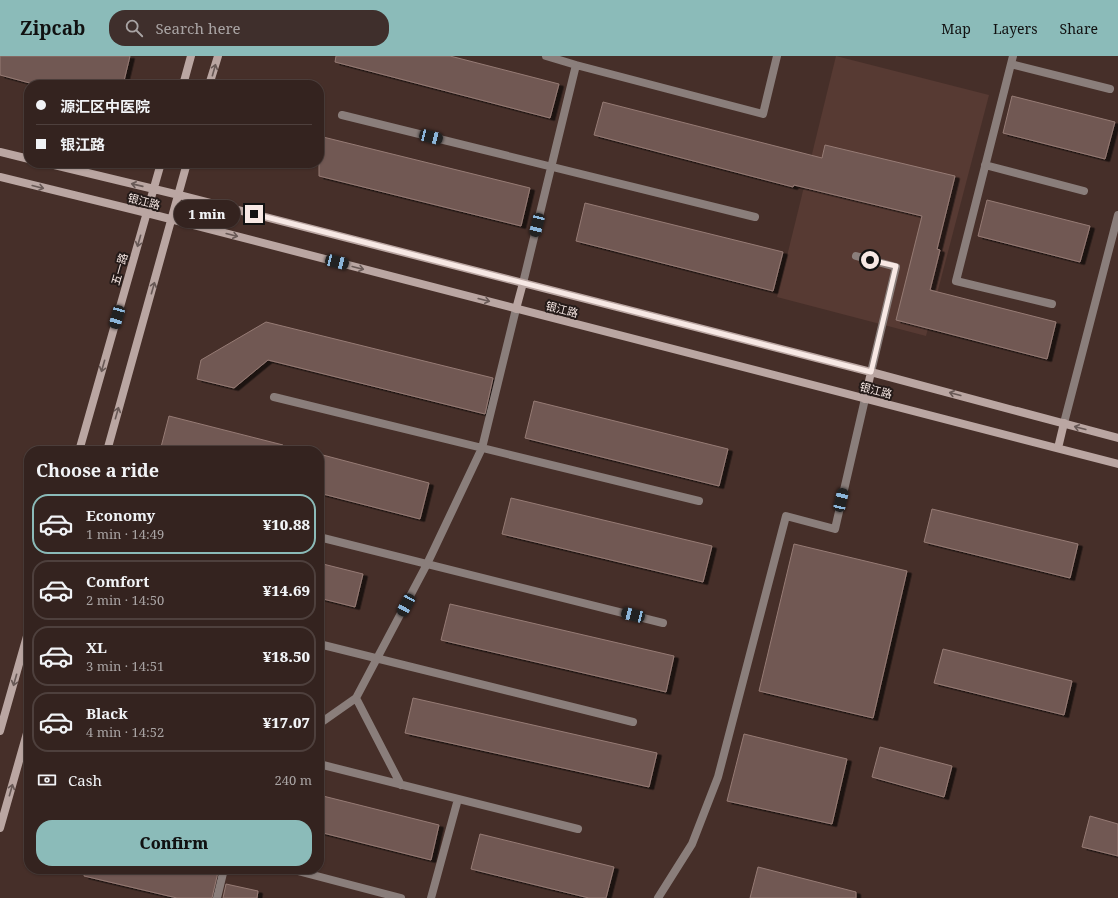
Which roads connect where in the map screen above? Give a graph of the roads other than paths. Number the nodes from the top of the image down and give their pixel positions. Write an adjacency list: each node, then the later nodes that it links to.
1 (191, 56): 7 (street)
2 (218, 56): 8 (street, one-way to 2)
3 (546, 56): 6 (street)
4 (777, 56): 6 (street)
5 (1012, 60): 9 (street); 13 (street)
6 (576, 65): 14 (street)
7 (184, 80)
8 (211, 80)
9 (1110, 89)
10 (342, 115): 14 (street)
11 (0, 152): 12 (street)
12 (24, 158)
13 (985, 165): 20 (street); 28 (street)
14 (551, 167): 24 (street); 27 (street)
15 (68, 168): 19 (street, 银江路, one-way to 15)
16 (160, 168): 19 (street, 五一路)
17 (186, 168): 21 (street)
18 (0, 177): 22 (street, 银江路, one-way to 22)
19 (154, 188): 21 (street, 银江路); 22 (street, 五一路)
20 (1084, 191)
21 (178, 194): 25 (street); 27 (street, 银江路)
22 (147, 213): 25 (street, 银江路); 35 (street, 五一路, one-way to 35)
23 (1118, 215): 33 (street)
24 (755, 217)
25 (172, 220): 29 (street, 银江路, one-way to 29); 36 (street, one-way to 25)
26 (856, 256): 30 (street)
27 (523, 283): 29 (street); 30 (street, 银江路)
28 (1052, 304)
29 (516, 309): 32 (street, 银江路); 37 (street)
30 (871, 372): 32 (street); 33 (street, 银江路, one-way to 30)
31 (274, 397): 37 (street)
32 (865, 399): 38 (street, 银江路); 62 (street)
33 (1064, 423): 34 (street, 银江路, one-way to 33); 38 (street)
34 (1118, 438)
35 (80, 446)
36 (108, 446)
37 (482, 448): 40 (street); 42 (street)
38 (1058, 448): 39 (street, 银江路)
39 (1118, 464)
40 (699, 501)
41 (324, 539): 42 (street)
42 (427, 564): 43 (street); 46 (street)
43 (663, 623)
44 (324, 645): 46 (street)
45 (24, 647): 50 (street, one-way to 50)
46 (378, 658): 47 (street); 49 (street)
47 (356, 698): 48 (street); 53 (street)
48 (324, 720)
49 (633, 722)
50 (0, 731)
51 (24, 744): 55 (street, one-way to 51)
52 (324, 765): 53 (street)
53 (402, 785): 54 (street)
54 (458, 799): 56 (street); 61 (street)
55 (0, 828)
56 (578, 829)
57 (223, 874): 59 (street)
58 (309, 874): 60 (street)
59 (217, 898)
60 (400, 898)
61 (431, 898)
62 (658, 898)

